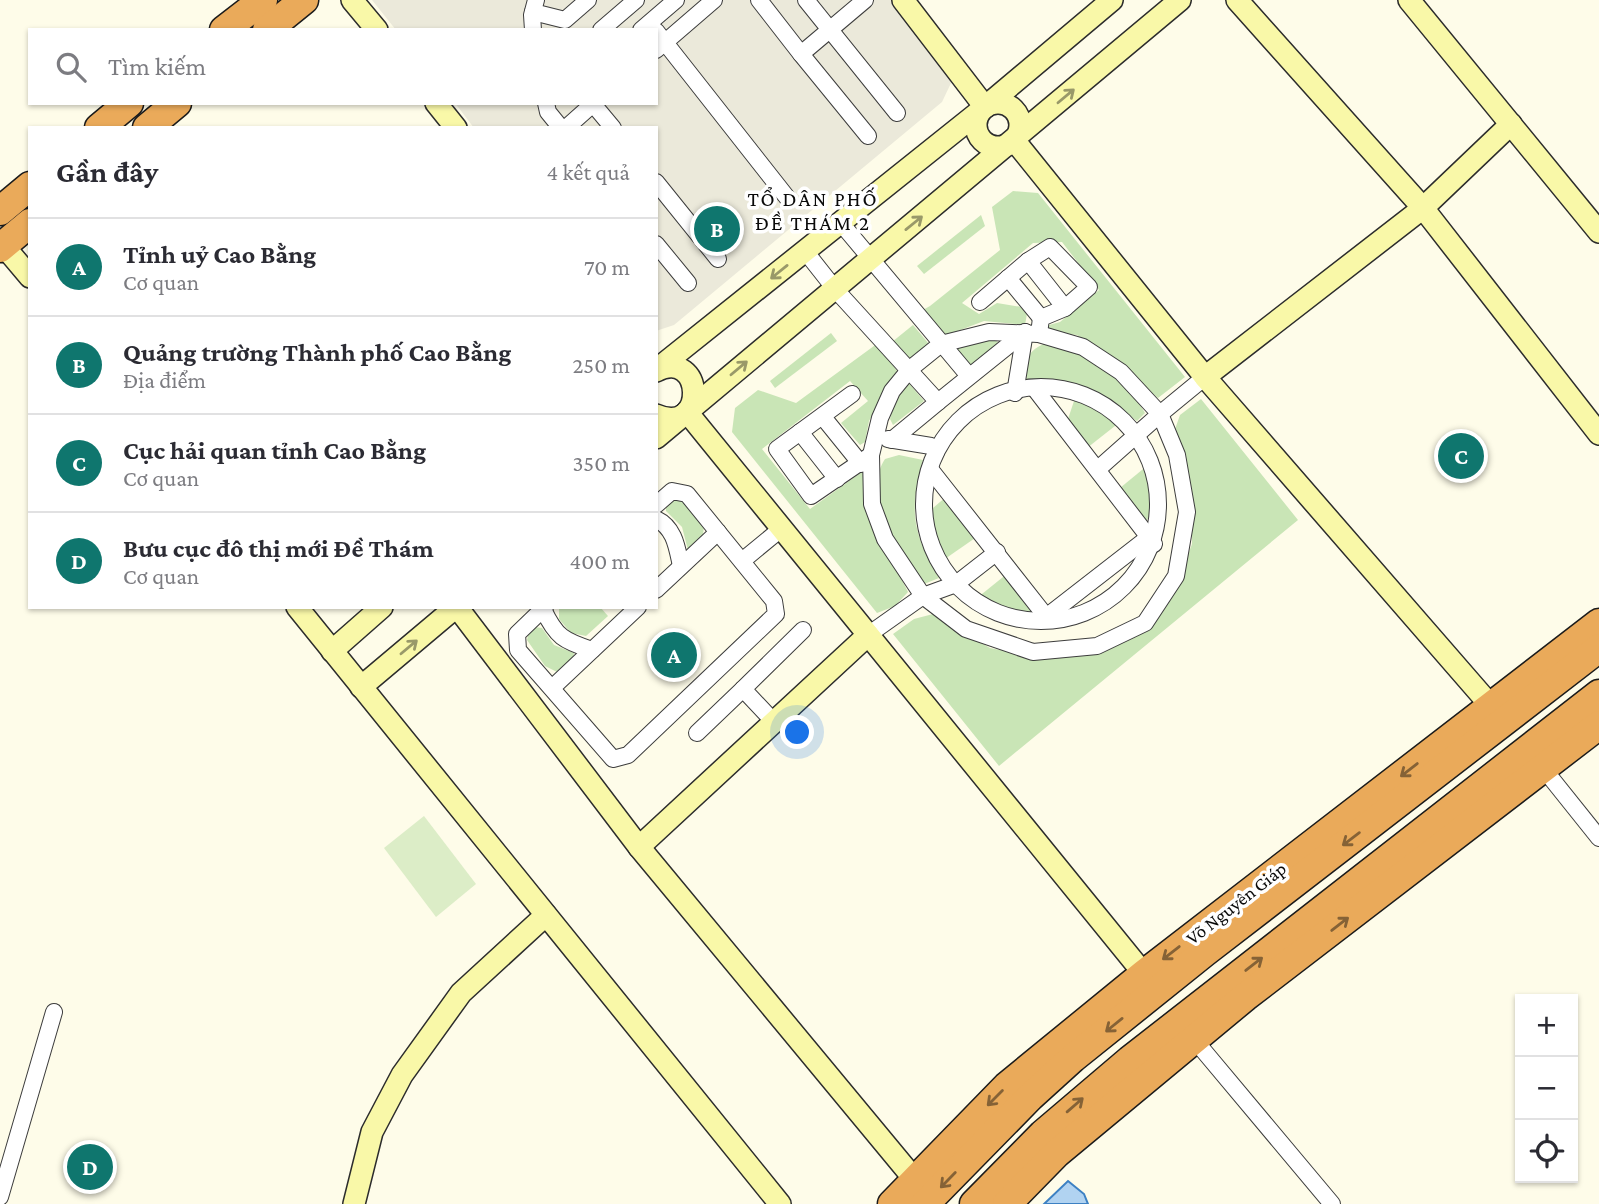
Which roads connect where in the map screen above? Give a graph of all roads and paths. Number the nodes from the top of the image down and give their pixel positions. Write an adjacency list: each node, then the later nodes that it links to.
1 (263, 0): 17 (highway)
2 (304, 0): 18 (highway)
3 (352, 0): 19 (street)
4 (588, 0): 16 (street)
5 (676, 0): 23 (street)
6 (714, 0): 25 (street)
7 (759, 0): 27 (street)
8 (806, 0): 24 (street)
9 (865, 0): 24 (street)
10 (903, 0): 33 (street)
11 (1112, 0): 33 (street)
12 (1180, 0): 42 (street, one-way to 12)
13 (1237, 0): 46 (street)
14 (1409, 0): 35 (street)
15 (635, 1): 21 (street); 22 (street)
16 (534, 6): 20 (street)
17 (227, 28)
18 (269, 28)
19 (375, 28)
20 (533, 28)
21 (603, 28)
22 (651, 28)
23 (658, 28)
24 (830, 30): 27 (street); 34 (street)
25 (658, 32)
26 (658, 39): 45 (street)
27 (801, 54): 41 (street)
28 (175, 105): 36 (highway)
29 (438, 105): 37 (street)
30 (546, 105): 38 (street)
31 (593, 105): 39 (street)
32 (595, 105): 40 (street)
33 (985, 107): 42 (street); 42 (street); 48 (street)
34 (897, 113)
35 (1511, 124): 46 (street); 50 (street)
36 (149, 126)
37 (454, 126)
38 (562, 126)
39 (566, 126)
40 (610, 126)
41 (868, 136)
42 (1014, 140): 55 (street, one-way to 42); 69 (street)
43 (658, 184): 54 (street)
44 (28, 188): 47 (highway)
45 (789, 200)
46 (1423, 208): 69 (street); 80 (street)
47 (0, 211)
48 (840, 222): 53 (street); 55 (street)
49 (28, 225): 51 (highway)
50 (1599, 232)
51 (2, 246): 57 (street)
52 (658, 246): 59 (street)
53 (805, 251): 60 (street); 65 (street, one-way to 65)
54 (718, 259)
55 (870, 259): 60 (street); 64 (street)
56 (1028, 261): 58 (street); 62 (street); 62 (street)
57 (28, 276)
58 (1008, 278): 61 (street); 63 (street)
59 (688, 284)
60 (835, 289): 66 (street); 74 (street, one-way to 60)
61 (980, 302)
62 (1065, 308): 63 (street)
63 (1035, 328): 64 (street); 68 (street); 70 (street); 75 (street)
64 (941, 344): 66 (street); 68 (street)
65 (658, 369)
66 (910, 369): 73 (street); 82 (street)
67 (658, 370): 74 (street)
68 (970, 376): 73 (street)
69 (1205, 377): 75 (street); 121 (street)
70 (1016, 385): 71 (street); 84 (street)
71 (1035, 390): 79 (street); 87 (street)
72 (852, 394): 77 (street)
73 (938, 402): 83 (street)
74 (687, 412): 76 (street); 81 (street); 91 (street)
75 (1160, 414): 79 (street); 101 (street)
76 (658, 415)
77 (823, 417): 78 (street); 85 (street)
78 (800, 432): 88 (street); 88 (street)
79 (1138, 433): 87 (street); 93 (street)
80 (1599, 434)
81 (658, 436)
82 (875, 436): 83 (street); 85 (street)
83 (892, 440): 84 (street)
84 (934, 449): 86 (street)
85 (866, 459): 88 (street); 101 (street)
86 (930, 469): 94 (street); 98 (street)
87 (1098, 469): 93 (street)
88 (837, 479)
89 (658, 503): 92 (street)
90 (658, 520): 96 (street)
91 (782, 528): 95 (street); 112 (street)
92 (718, 532): 95 (street); 96 (street)
93 (1152, 541): 97 (street); 100 (street)
94 (997, 552): 98 (street); 109 (street)
95 (742, 561): 117 (street)
96 (681, 566): 99 (street)
97 (1100, 575): 100 (street); 109 (street)
98 (956, 584): 101 (street); 109 (street)
99 (658, 588)
100 (1116, 594): 109 (street)
101 (923, 596): 112 (street)
102 (299, 609): 115 (street)
103 (380, 609): 115 (street)
104 (454, 609): 116 (street, one-way to 104)
105 (458, 609): 127 (street)
106 (543, 609): 117 (street)
107 (544, 609): 114 (street)
108 (636, 609): 114 (street)
109 (1047, 618)
110 (1599, 623): 120 (highway, Võ Nguyên Giáp)
111 (803, 630): 118 (street)
112 (868, 635): 122 (street); 129 (street)
113 (1599, 648): 120 (highway, Võ Nguyên Giáp)
114 (592, 650): 117 (street)
115 (332, 651): 116 (street)
116 (361, 687): 128 (street)
117 (552, 688)
118 (743, 689): 122 (street); 123 (street)
119 (1599, 695): 120 (highway, Võ Nguyên Giáp)
120 (1565, 704): 121 (highway, Võ Nguyên Giáp); 124 (highway, Võ Nguyên Giáp)
121 (1498, 714): 124 (highway); 125 (highway, Võ Nguyên Giáp)
122 (774, 722): 127 (street)
123 (697, 733)
124 (1535, 760): 125 (highway, Võ Nguyên Giáp); 126 (street)
125 (1475, 770): 129 (highway, Võ Nguyên Giáp, one-way to 129); 131 (highway, Võ Nguyên Giáp, one-way to 125); 137 (highway, Võ Nguyên Giáp, one-way to 125)
126 (1599, 838)
127 (639, 847): 132 (street)
128 (546, 915): 135 (street); 136 (street)
129 (1151, 982): 132 (highway, Võ Nguyên Giáp, one-way to 132)
130 (54, 1012): 133 (street)
131 (1195, 1038): 138 (highway, Võ Nguyên Giáp); 139 (street)
132 (920, 1192): 134 (highway, Võ Nguyên Giáp)
133 (0, 1196)
134 (883, 1203)
135 (354, 1204)
136 (780, 1204)
137 (974, 1204)
138 (1007, 1204)
139 (1332, 1204)

